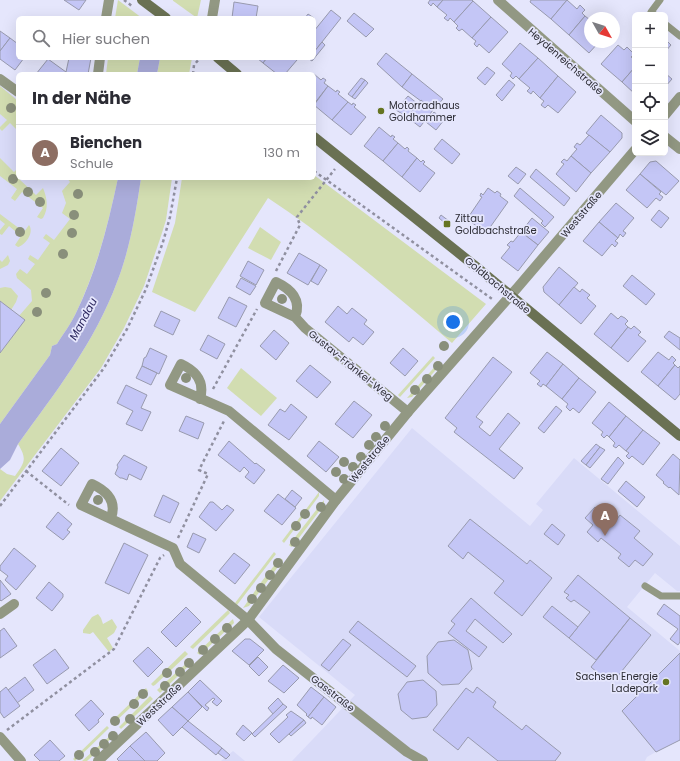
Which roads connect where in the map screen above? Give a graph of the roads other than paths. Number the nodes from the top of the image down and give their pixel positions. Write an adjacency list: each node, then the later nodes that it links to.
1 (109, 0): 7 (street)
2 (142, 0): 8 (main road)
3 (215, 0): 9 (street)
4 (498, 0): 20 (street, Heydenreichstraße)
5 (660, 0): 6 (lane)
6 (650, 12)
7 (106, 16)
8 (163, 16)
9 (212, 16)
10 (668, 26): 11 (lane)
11 (680, 36)
12 (100, 60): 14 (street)
13 (220, 60): 15 (main road)
14 (98, 72)
15 (235, 72)
16 (0, 79): 17 (street)
17 (16, 91)
18 (680, 97): 19 (street)
19 (668, 111)
20 (634, 120)
21 (316, 139): 25 (main road, Goldbachstraße)
22 (668, 139): 23 (street)
23 (680, 149)
24 (632, 154): 25 (street, Weststraße)
25 (511, 296): 28 (street, Weststraße); 29 (main road, Goldbachstraße)
26 (295, 317): 28 (street, Gustav-Fränkel-Weg)
27 (200, 399): 30 (street)
28 (408, 412): 30 (street, Weststraße)
29 (680, 436)
30 (336, 500): 36 (street, Weststraße)
31 (111, 518): 31 (street); 36 (street, Gasstraße)
32 (645, 586): 33 (lane)
33 (680, 596)
34 (14, 604): 35 (street)
35 (0, 614)
36 (248, 620): 39 (street, Weststraße); 40 (street, Gasstraße)
37 (3, 734): 38 (street)
38 (21, 761)
39 (98, 761)
40 (423, 761)

